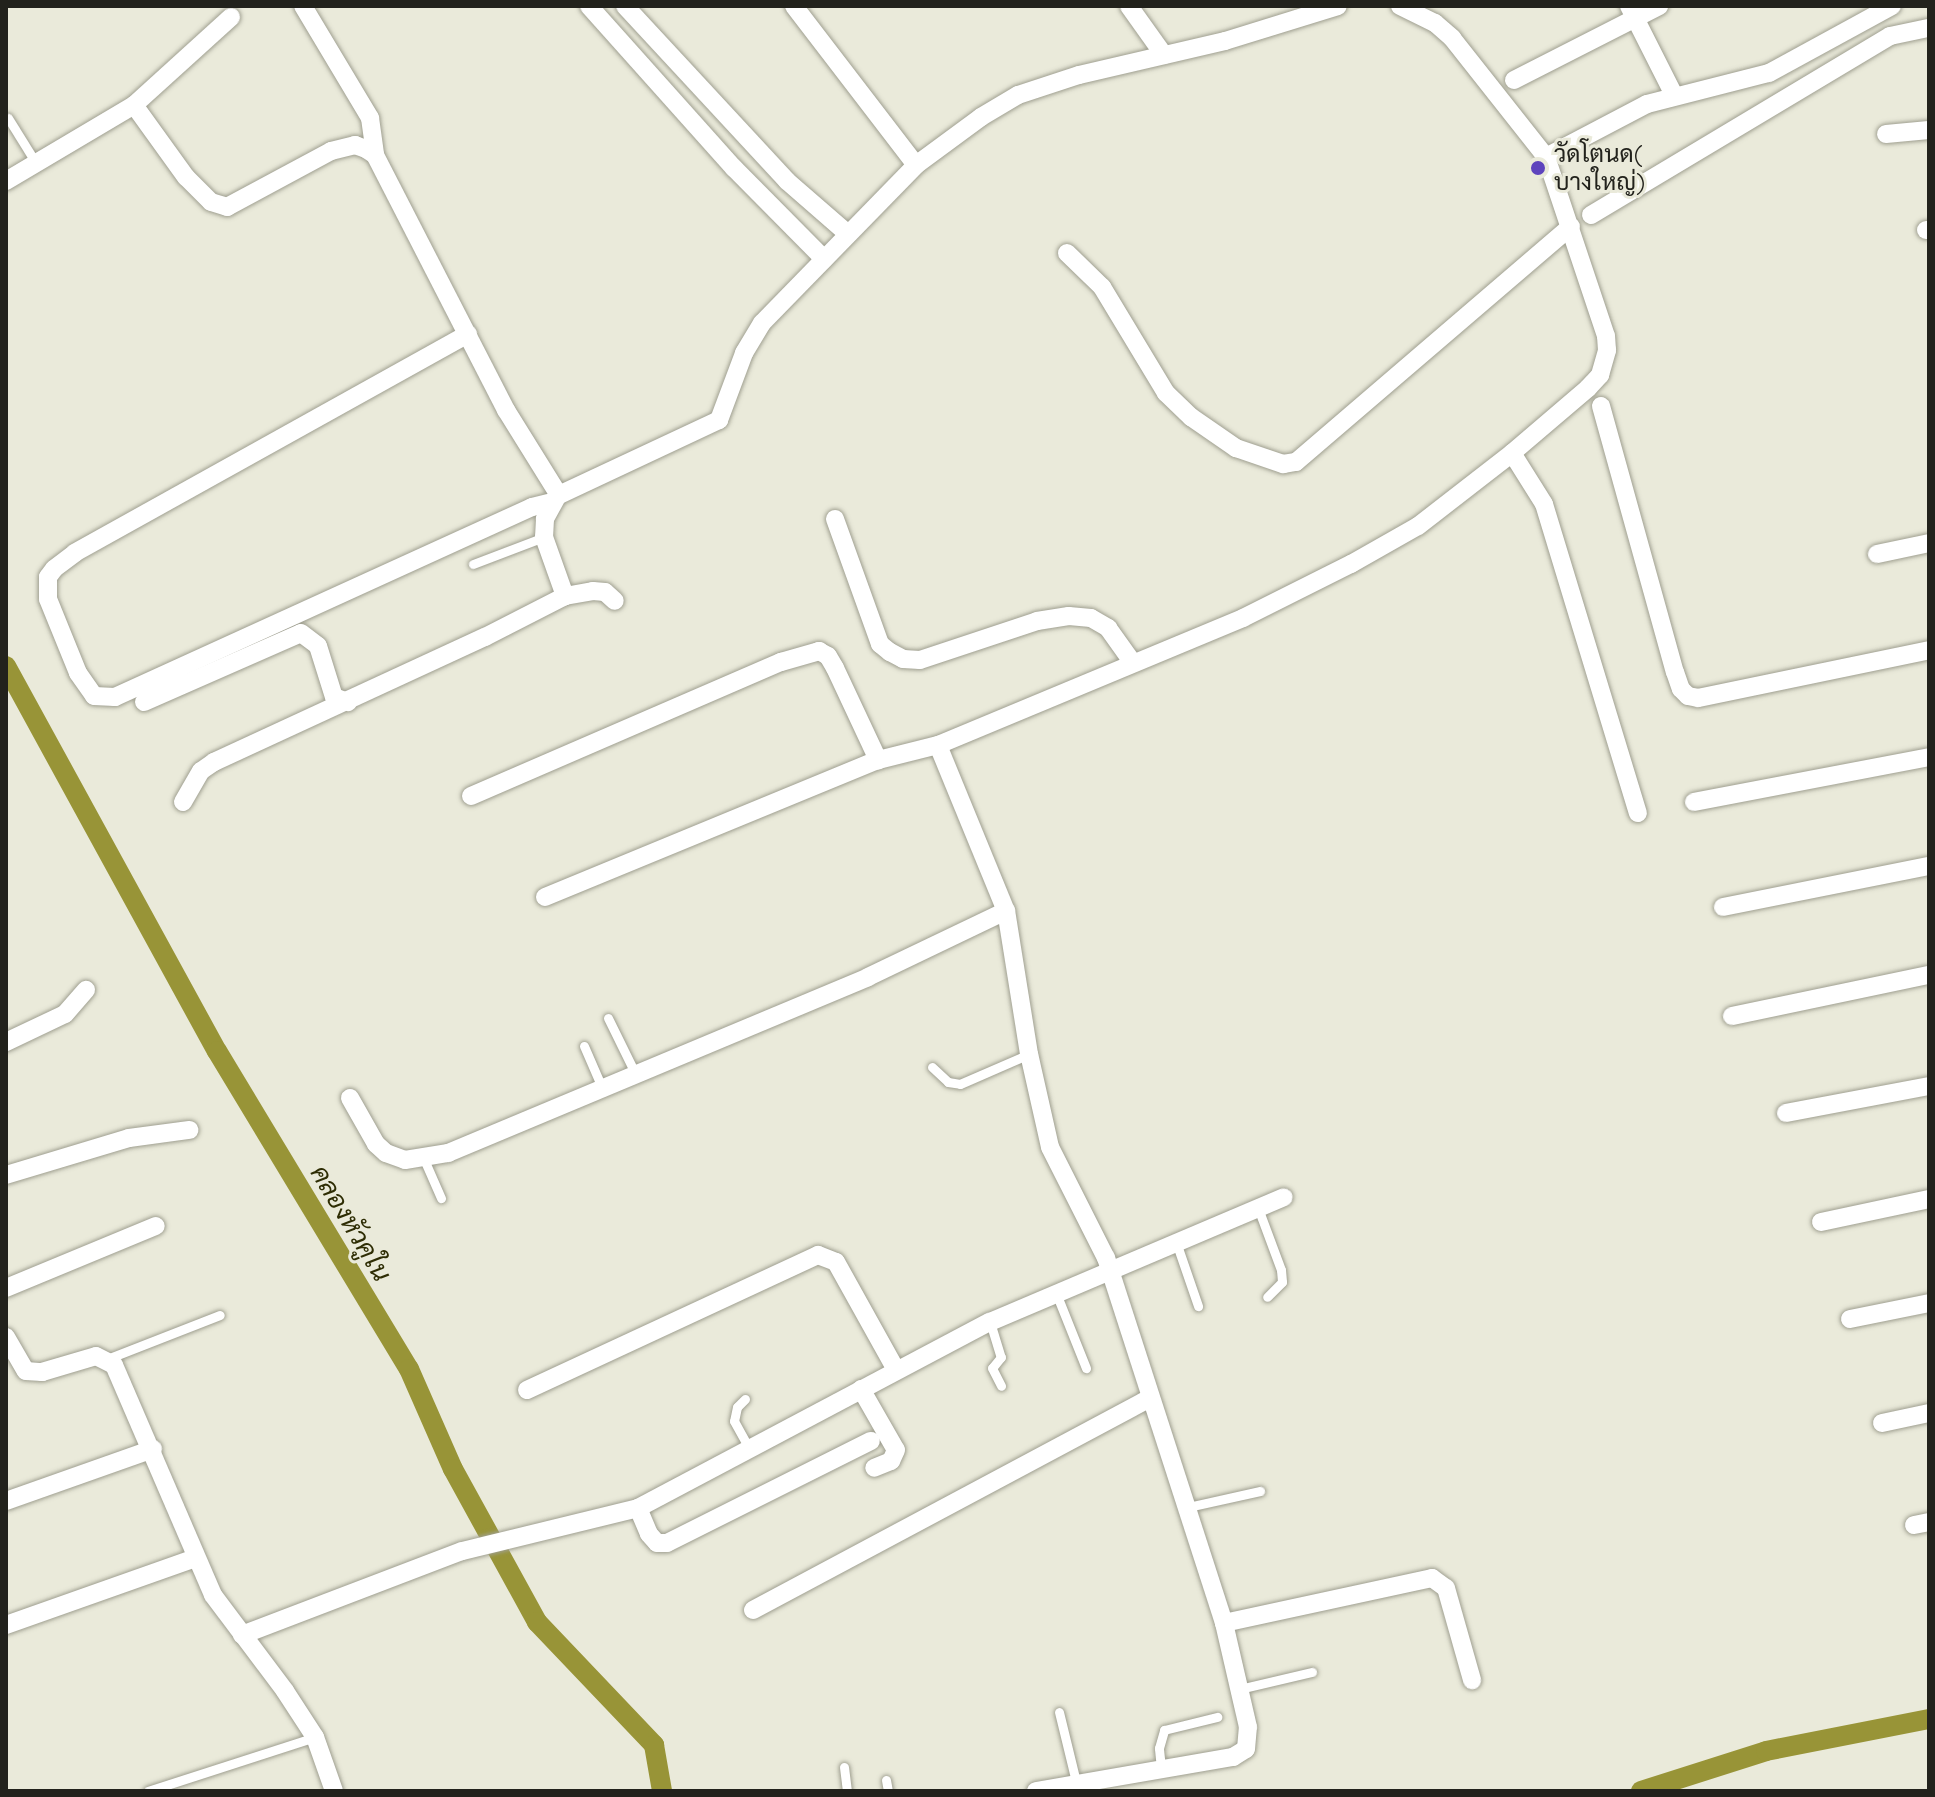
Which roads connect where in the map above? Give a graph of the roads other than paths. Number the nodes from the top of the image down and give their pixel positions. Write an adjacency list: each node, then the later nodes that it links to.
1 (303, 6): 20 (street)
2 (589, 6): 29 (street)
3 (625, 6): 27 (street)
4 (794, 6): 23 (street)
5 (1129, 6): 13 (street)
6 (1338, 6): 13 (street)
7 (1400, 6): 21 (street)
8 (1659, 6): 10 (street)
9 (1884, 8): 15 (street)
10 (1632, 12): 14 (street); 15 (street)
11 (231, 17): 16 (street)
12 (1929, 28): 25 (street)
13 (1164, 55): 23 (street)
14 (1514, 80)
15 (1674, 95): 21 (street)
16 (134, 105): 20 (street); 22 (street)
17 (8, 118): 22 (lane)
18 (1929, 130): 19 (street)
19 (1886, 134)
20 (375, 155): 30 (street)
21 (1546, 157): 26 (street)
22 (36, 163): 24 (street)
23 (916, 165): 27 (street)
24 (6, 181)
25 (1591, 215)
26 (1571, 226): 28 (street); 32 (street)
27 (848, 234): 29 (street)
28 (1067, 253)
29 (824, 259): 33 (street)
30 (468, 334): 33 (street); 33 (street)
31 (1601, 406): 41 (street)
32 (1512, 453): 42 (street); 51 (street)
33 (555, 499): 35 (street)
34 (835, 519): 42 (street)
35 (544, 537): 38 (lane); 39 (street)
36 (1929, 543): 37 (street)
37 (1877, 554)
38 (473, 564)
39 (565, 596): 40 (street); 44 (street)
40 (615, 601)
41 (1929, 650)
42 (1133, 663): 45 (street)
43 (144, 702): 44 (street)
44 (348, 702): 49 (street)
45 (938, 745): 47 (street); 55 (street)
46 (1929, 757): 50 (street)
47 (878, 760): 48 (street); 53 (street)
48 (471, 796)
49 (183, 802)
50 (1694, 802)
51 (1638, 813)
52 (1929, 866): 54 (street)
53 (545, 897)
54 (1723, 907)
55 (1006, 911): 62 (street); 64 (street)
56 (1929, 975): 58 (street)
57 (86, 990): 60 (street)
58 (1732, 1016)
59 (608, 1018): 64 (lane)
60 (6, 1042)
61 (584, 1046): 66 (lane)
62 (1029, 1054): 63 (lane); 79 (street)
63 (932, 1067)
64 (636, 1075): 66 (street)
65 (1929, 1086): 68 (street)
66 (603, 1090): 70 (street)
67 (350, 1098): 70 (street)
68 (1786, 1113)
69 (189, 1130): 71 (street)
70 (423, 1157): 73 (lane)
71 (6, 1175)
72 (1284, 1197): 75 (street)
73 (441, 1198)
74 (1929, 1199): 76 (street)
75 (1258, 1208): 78 (street); 82 (lane)
76 (1821, 1222)
77 (156, 1226): 80 (street)
78 (1176, 1242): 79 (street); 84 (lane)
79 (1108, 1271): 81 (street); 95 (street)
80 (6, 1288)
81 (1056, 1293): 87 (street); 90 (lane)
82 (1267, 1297)
83 (1929, 1303): 86 (street)
84 (1198, 1306)
85 (220, 1315): 89 (lane)
86 (1850, 1319)
87 (990, 1322): 91 (street); 92 (lane)
88 (8, 1344): 89 (street)
89 (107, 1359): 101 (street)
90 (1086, 1368)
91 (896, 1370): 93 (street); 94 (street)
92 (1001, 1386)
93 (861, 1389): 100 (street); 102 (street)
94 (527, 1390)
95 (1150, 1398): 106 (street); 108 (street)
96 (745, 1399): 100 (lane)
97 (1929, 1413): 98 (street)
98 (1882, 1423)
99 (871, 1441): 105 (street)
100 (749, 1448): 105 (street)
101 (153, 1449): 104 (street); 107 (street)
102 (874, 1468)
103 (1260, 1491): 106 (lane)
104 (6, 1501)
105 (638, 1508): 111 (street)
106 (1184, 1508): 109 (street)
107 (195, 1558): 110 (street); 111 (street)
108 (753, 1610)
109 (1224, 1623): 113 (street); 114 (street)
110 (6, 1625)
111 (242, 1635): 117 (street)
112 (1312, 1672): 114 (lane)
113 (1472, 1680)
114 (1239, 1689): 119 (street)
115 (1059, 1712): 120 (lane)
116 (1217, 1717): 119 (lane)
117 (315, 1737): 121 (lane); 122 (street)
118 (844, 1767): 123 (lane)
119 (1161, 1768): 120 (street)
120 (1076, 1782): 124 (street)
121 (148, 1791)
122 (334, 1791)
123 (847, 1791)
124 (1036, 1791)

